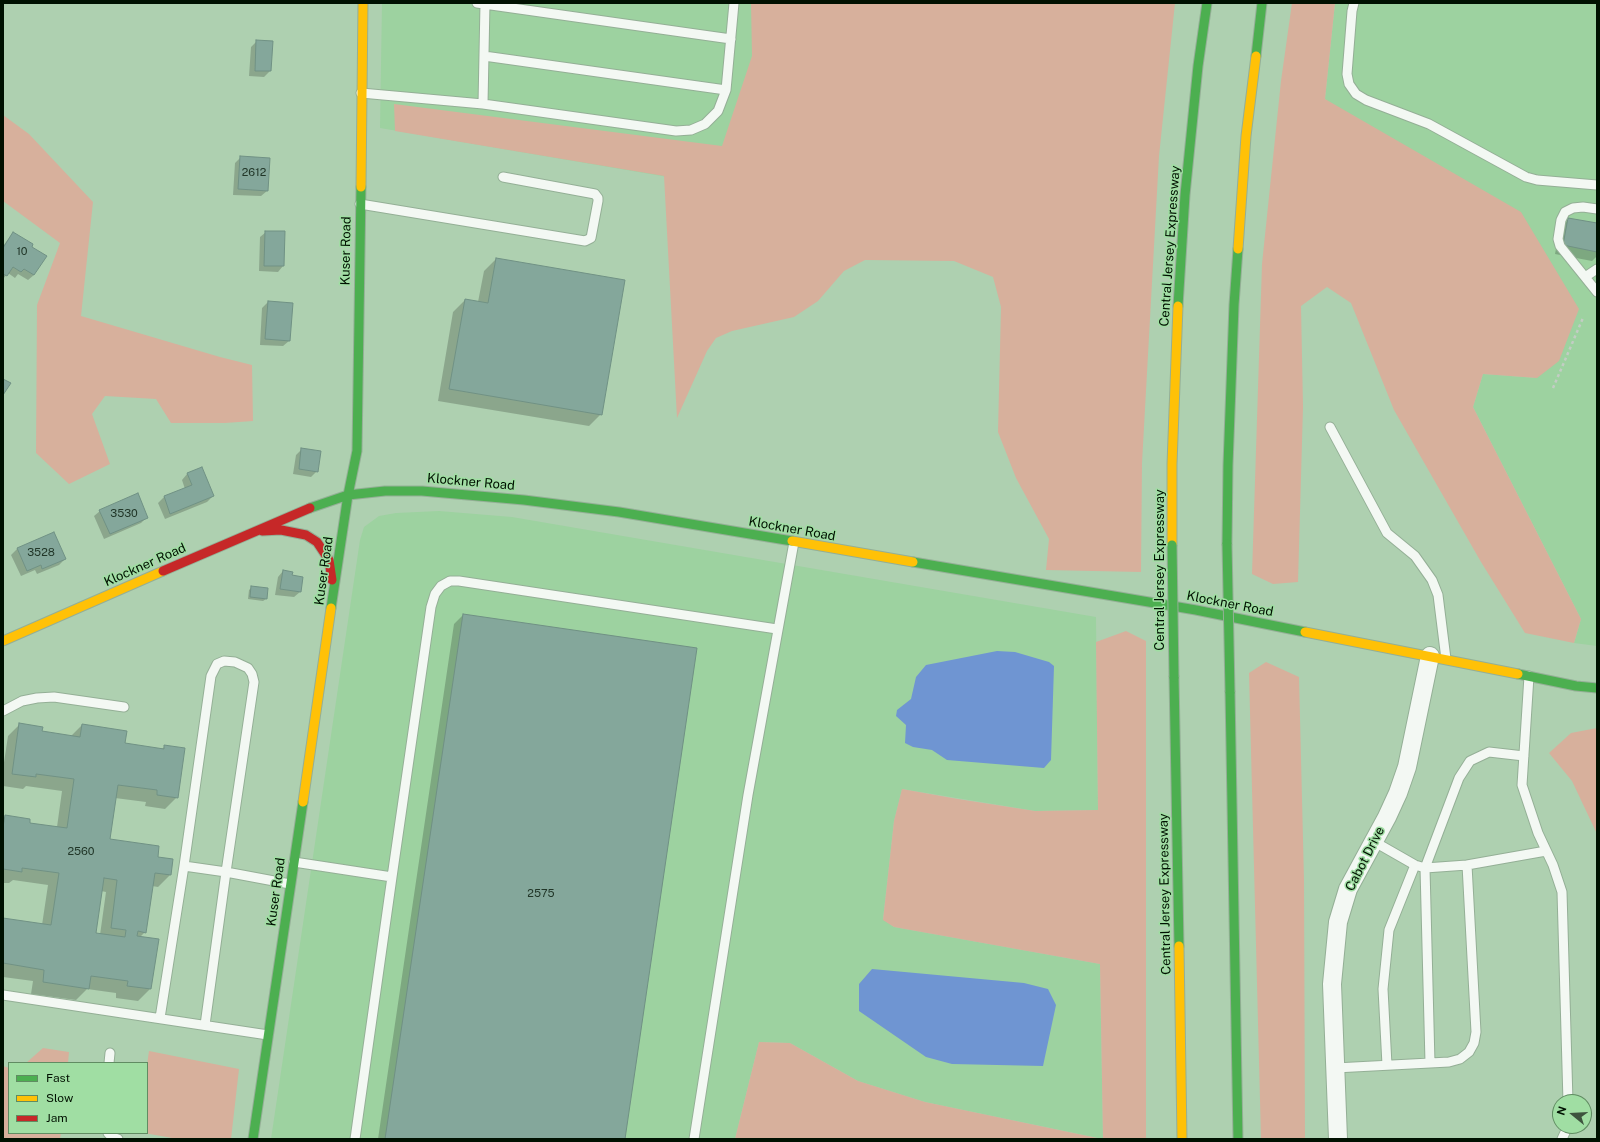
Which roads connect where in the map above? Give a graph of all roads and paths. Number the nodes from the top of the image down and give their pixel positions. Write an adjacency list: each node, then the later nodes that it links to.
1 (364, 3): 10 (main road, Kuser Road)
2 (482, 3): 7 (lane); 8 (lane)
3 (734, 3): 7 (lane)
4 (1206, 3): 59 (main road, Central Jersey Expressway, bridge)
5 (1354, 3): 13 (lane)
6 (1261, 6): 60 (main road, bridge)
7 (731, 38): 9 (lane)
8 (484, 56): 9 (lane); 11 (lane)
9 (726, 90): 11 (lane)
10 (361, 92): 11 (lane); 14 (main road, Kuser Road)
11 (483, 104)
12 (503, 177): 14 (lane)
13 (1597, 185)
14 (360, 204): 22 (main road, Kuser Road)
15 (1597, 209): 17 (lane)
16 (1597, 268): 17 (lane)
17 (1585, 277): 18 (lane)
18 (1597, 292)
19 (1583, 318): 20 (path)
20 (1553, 388)
21 (1330, 427): 28 (lane)
22 (348, 495): 23 (main road, Klockner Road); 24 (main road, Klockner Road); 25 (main road, Kuser Road)
23 (255, 531): 25 (main road); 27 (main road, Klockner Road)
24 (794, 542): 26 (lane); 28 (main road, Klockner Road)
25 (334, 596): 36 (main road, Kuser Road)
26 (777, 629): 42 (lane); 58 (lane)
27 (3, 641)
28 (1438, 658): 29 (main road, Klockner Road); 34 (street, Cabot Drive)
29 (1529, 676): 30 (main road, Klockner Road); 33 (lane)
30 (1597, 688)
31 (124, 708): 32 (lane)
32 (3, 711)
33 (1524, 756): 35 (lane); 40 (lane)
34 (1373, 841): 37 (lane); 52 (street, Cabot Drive)
35 (1546, 851): 38 (lane); 53 (lane)
36 (293, 862): 42 (lane); 43 (main road, Kuser Road)
37 (1415, 865): 40 (lane); 51 (lane)
38 (1467, 865): 40 (lane); 50 (lane)
39 (184, 866): 41 (lane); 41 (lane); 45 (lane)
40 (1425, 868): 50 (lane)
41 (226, 872): 43 (lane); 46 (lane)
42 (392, 876): 57 (lane)
43 (290, 884): 47 (main road, Kuser Road)
44 (3, 995): 45 (lane)
45 (160, 1018): 46 (lane)
46 (205, 1025): 47 (lane)
47 (268, 1035): 56 (main road, Kuser Road)
48 (110, 1052): 49 (lane)
49 (109, 1062)
50 (1430, 1063): 51 (lane)
51 (1387, 1065): 52 (lane)
52 (1335, 1068): 61 (street, Cabot Drive)
53 (1568, 1094)
54 (109, 1134): 55 (lane)
55 (118, 1139)
56 (253, 1139)
57 (355, 1139)
58 (694, 1139)
59 (1182, 1139)
60 (1238, 1139)
61 (1338, 1139)

